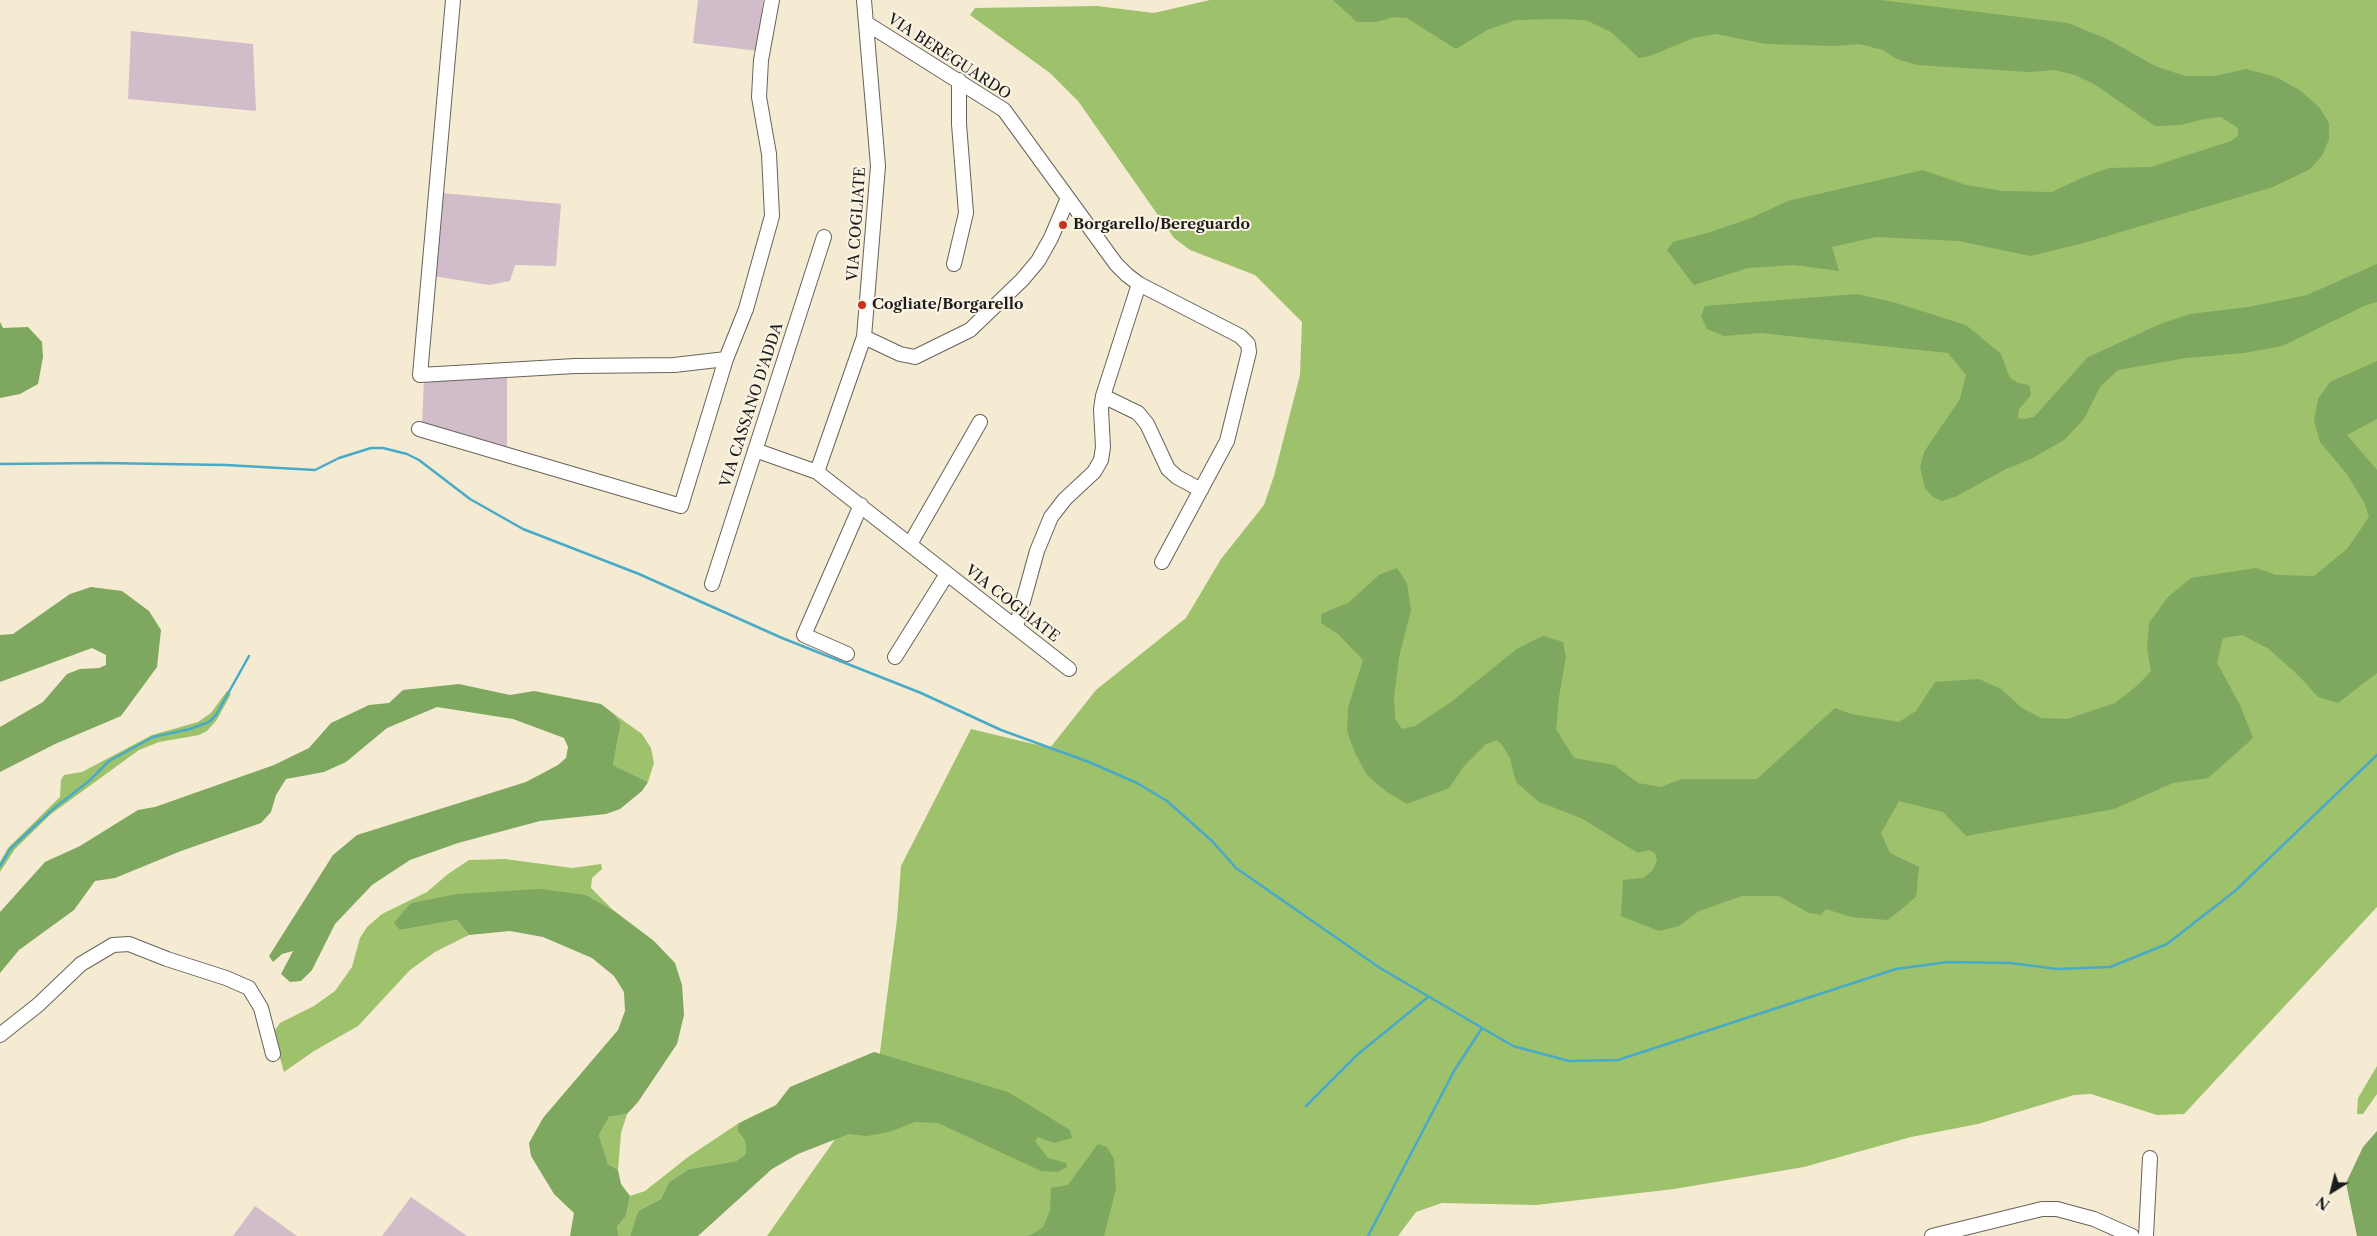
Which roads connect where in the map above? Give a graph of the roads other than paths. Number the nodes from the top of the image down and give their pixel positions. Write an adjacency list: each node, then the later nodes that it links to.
1 (453, 0): 11 (street)
2 (772, 0): 11 (street)
3 (864, 0): 4 (street, VIA COGLIATE)
4 (866, 22): 5 (street, VIA BEREGUARDO); 10 (street, VIA COGLIATE)
5 (959, 80): 6 (street, VIA BEREGUARDO); 8 (street)
6 (1068, 198): 9 (street, VIA BEREGUARDO); 10 (street)
7 (824, 237): 15 (street, VIA CASSANO D'ADDA)
8 (954, 264)
9 (1139, 284): 12 (street); 17 (street, VIA BEREGUARDO)
10 (864, 337): 16 (street, VIA COGLIATE)
11 (726, 359): 14 (street)
12 (1103, 396): 17 (street); 23 (street)
13 (980, 422): 19 (street)
14 (419, 429)
15 (755, 450): 16 (street, VIA COGLIATE); 22 (street, VIA CASSANO D'ADDA)
16 (817, 472): 18 (street, VIA COGLIATE)
17 (1201, 490): 20 (street, VIA BEREGUARDO)
18 (861, 505): 19 (street, VIA COGLIATE); 24 (street)
19 (910, 544): 21 (street, VIA COGLIATE)
20 (1162, 562)
21 (947, 574): 23 (street, VIA COGLIATE); 25 (street)
22 (712, 584)
23 (1016, 627): 26 (street, VIA COGLIATE)
24 (847, 654)
25 (895, 657)
26 (1069, 669)
27 (0, 1035): 28 (street)
28 (273, 1054)
29 (2150, 1158): 32 (street)
30 (1935, 1236): 31 (street)
31 (2132, 1236)
32 (2146, 1236)

